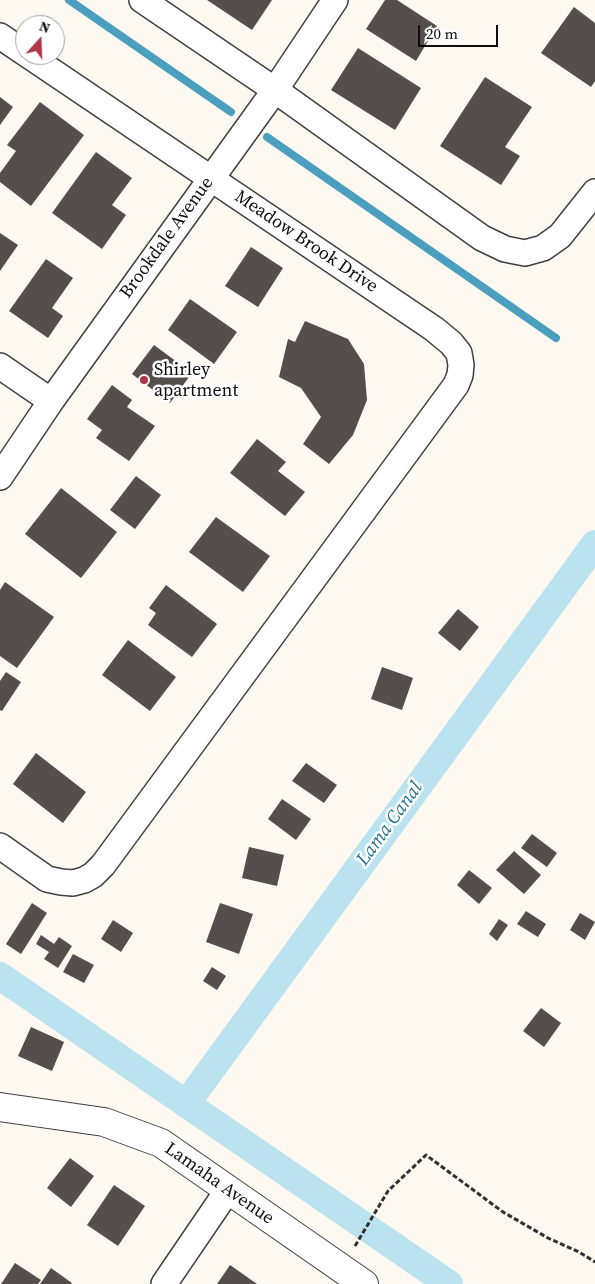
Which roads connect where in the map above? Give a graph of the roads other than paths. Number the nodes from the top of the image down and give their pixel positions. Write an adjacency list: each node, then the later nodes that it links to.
1 (142, 0): 6 (street)
2 (335, 0): 6 (street, Brookdale Avenue)
3 (0, 36): 4 (street, Meadow Brook Drive)
4 (15, 46)
5 (42, 65): 7 (street, Meadow Brook Drive)
6 (275, 90): 7 (street, Brookdale Avenue); 8 (street)
7 (210, 178): 10 (street, Brookdale Avenue); 12 (street, Meadow Brook Drive)
8 (595, 192)
9 (0, 366): 10 (street)
10 (51, 401): 11 (street, Brookdale Avenue)
11 (0, 477)
12 (0, 846)
13 (0, 1106): 14 (street, Lamaha Avenue)
14 (228, 1190): 15 (street); 16 (street, Lamaha Avenue)
15 (164, 1284)
16 (364, 1284)

